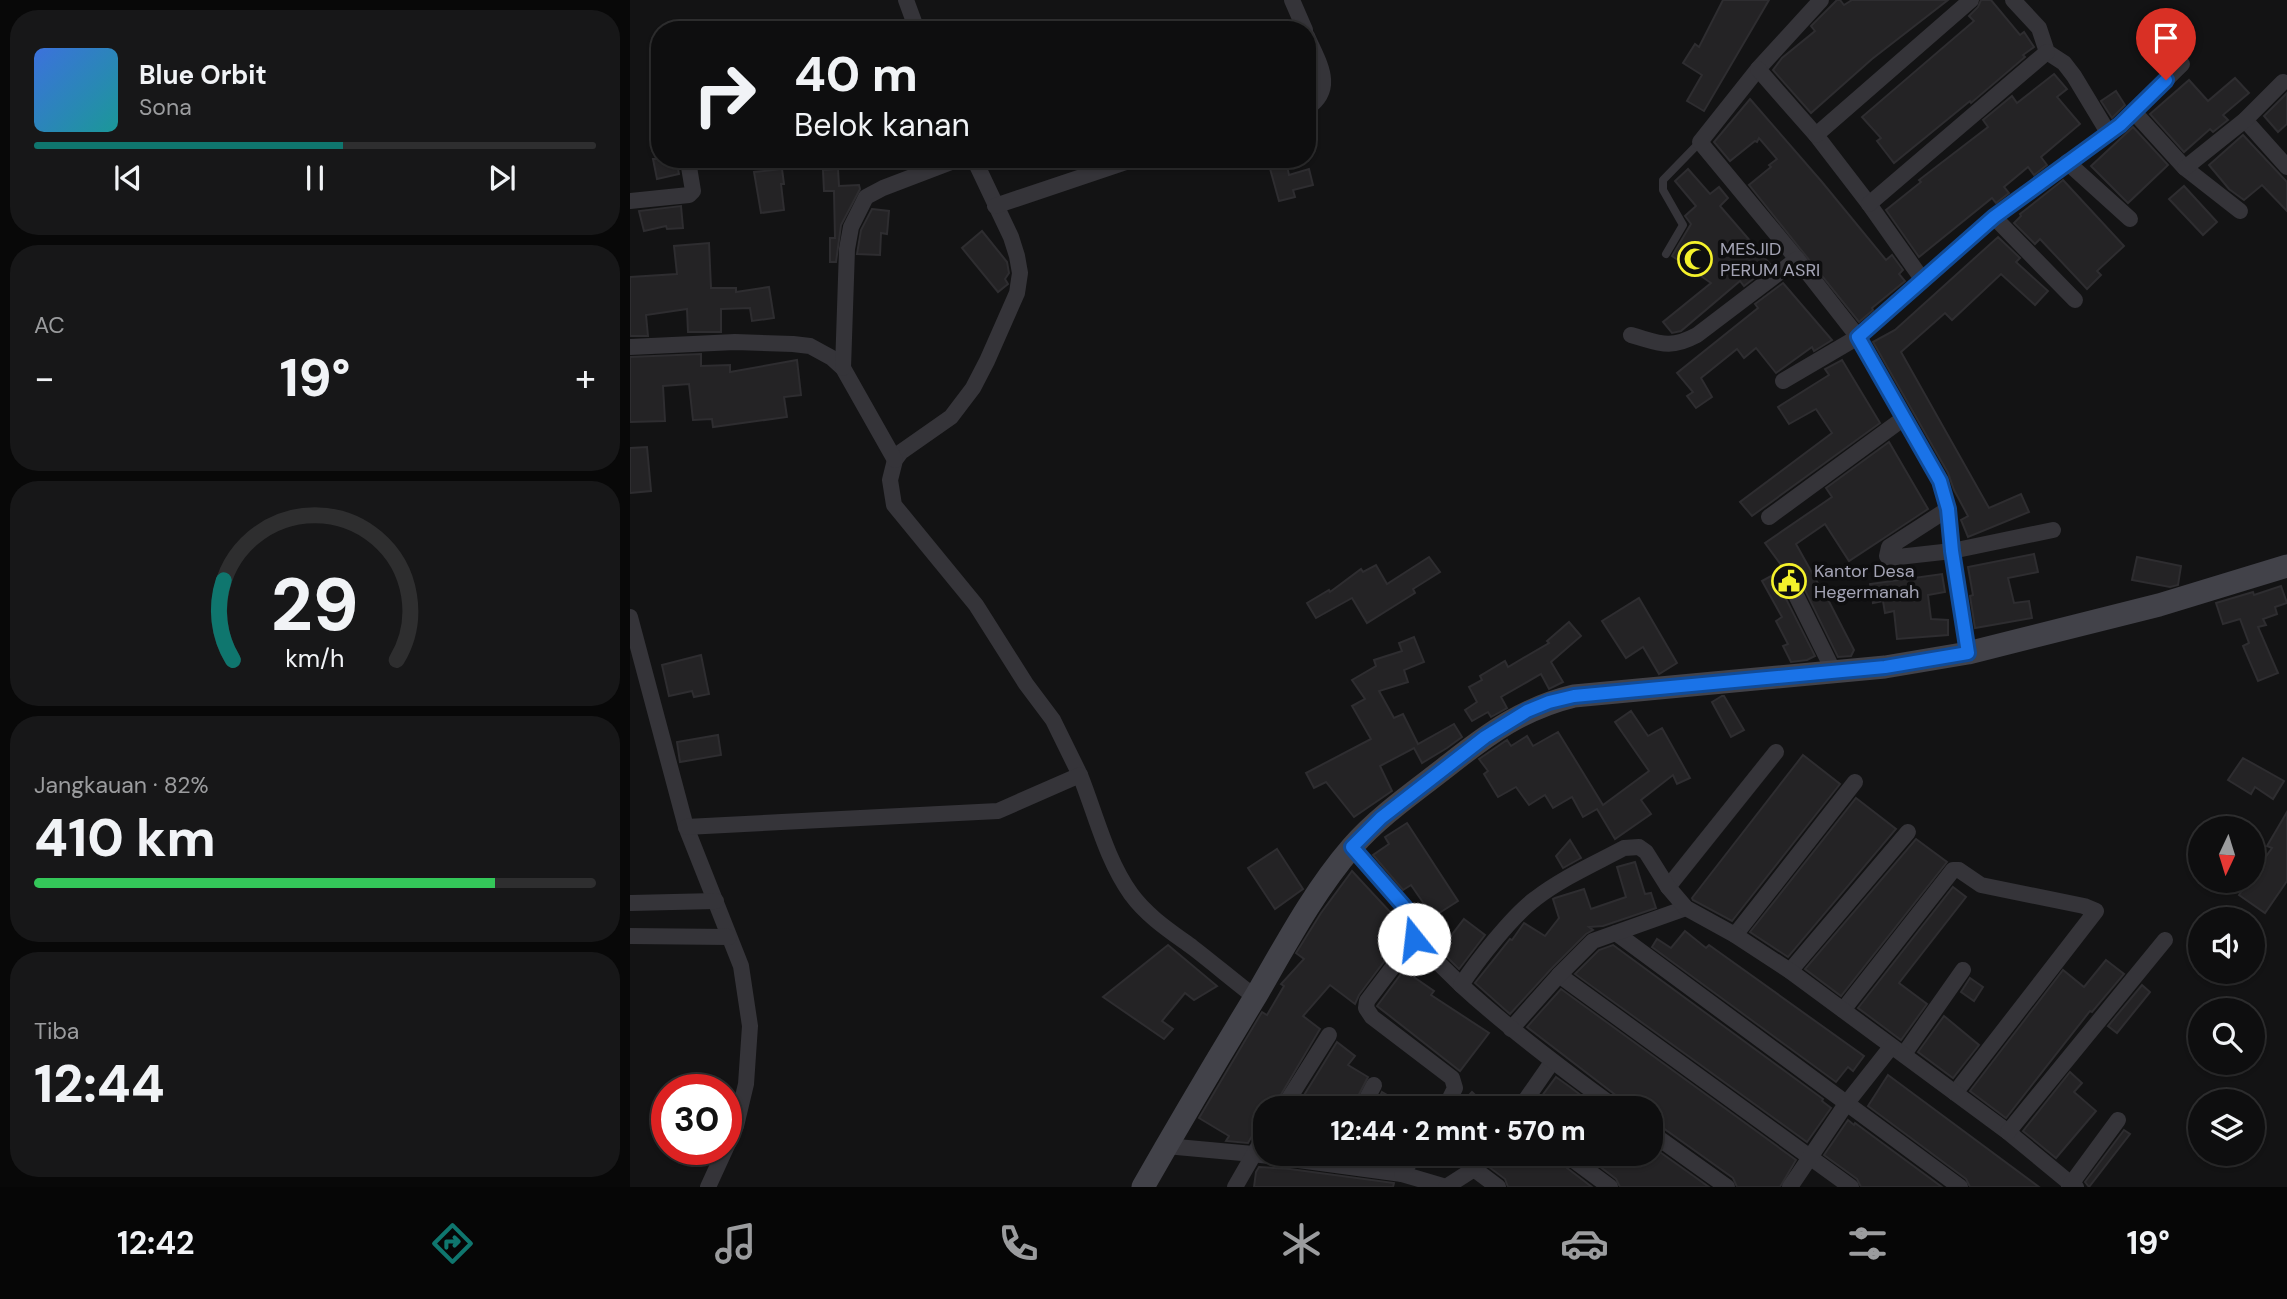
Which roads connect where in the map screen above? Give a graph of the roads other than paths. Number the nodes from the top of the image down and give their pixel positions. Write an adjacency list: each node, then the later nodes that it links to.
1 (906, 0): 6 (street)
2 (1293, 0): 7 (street)
3 (1821, 0): 11 (street)
4 (1971, 0): 17 (street)
5 (2013, 0): 8 (street)
6 (914, 21)
7 (1301, 21)
8 (2047, 52): 16 (street); 27 (street)
9 (1316, 58): 13 (street)
10 (2182, 64): 14 (street)
11 (1758, 69): 17 (street); 18 (street)
12 (2283, 82): 15 (street)
13 (1316, 100)
14 (2134, 112): 16 (street); 25 (street)
15 (2245, 120): 20 (street); 25 (street)
16 (2109, 134): 19 (street)
17 (1816, 135): 27 (street)
18 (1700, 142): 32 (lane); 33 (street)
19 (2067, 162): 30 (street); 31 (street)
20 (2287, 167)
21 (689, 168): 26 (street)
22 (935, 168): 39 (street)
23 (978, 168): 28 (street)
24 (1108, 168): 28 (street)
25 (2185, 168): 29 (street)
26 (630, 201)
27 (1869, 204): 34 (street)
28 (995, 206): 42 (street)
29 (2241, 211)
30 (1994, 217): 34 (street); 35 (street)
31 (2130, 219)
32 (1666, 254)
33 (1797, 259): 36 (street); 37 (street)
34 (1922, 279): 37 (street)
35 (2075, 300)
36 (1631, 335)
37 (1858, 337): 40 (street); 41 (street)
38 (630, 346): 39 (street)
39 (843, 368): 42 (street)
40 (1783, 381)
41 (1904, 418): 43 (street); 44 (street)
42 (895, 460): 53 (street)
43 (1948, 509): 46 (street); 46 (street)
44 (1769, 517)
45 (2053, 530): 46 (street)
46 (1952, 551): 50 (street)
47 (2287, 566): 50 (street)
48 (1790, 580): 51 (street)
49 (630, 617): 55 (street)
50 (1968, 653): 51 (street)
51 (1834, 672): 57 (street)
52 (1776, 752): 58 (street)
53 (1080, 775): 55 (street); 72 (street)
54 (1855, 782): 63 (street)
55 (686, 827): 59 (street)
56 (1908, 832): 69 (street)
57 (1352, 847): 66 (street); 72 (street)
58 (1668, 887): 61 (street); 71 (street)
59 (716, 901): 60 (street); 65 (street)
60 (630, 903)
61 (1686, 908): 62 (street); 63 (street)
62 (1616, 933): 70 (street); 85 (street)
63 (1734, 935): 69 (street)
64 (630, 936): 65 (street)
65 (729, 937): 99 (street)
66 (1414, 939): 71 (street); 82 (street)
67 (2165, 940): 87 (street)
68 (1963, 970): 76 (street)
69 (1790, 971): 73 (street)
70 (1559, 975): 74 (street); 91 (street)
71 (1461, 985): 74 (street)
72 (1255, 998): 89 (street)
73 (1843, 1010): 76 (street); 79 (street)
74 (1511, 1029): 77 (street)
75 (1328, 1035): 80 (street)
76 (1898, 1050): 79 (street); 85 (street)
77 (1552, 1062): 83 (street); 84 (street)
78 (1374, 1085): 81 (street)
79 (1955, 1093): 87 (street)
80 (1290, 1096)
81 (1368, 1096)
82 (1451, 1096)
83 (1528, 1096)
84 (1599, 1096)
85 (1846, 1104): 91 (street); 108 (street)
86 (2119, 1120): 98 (street)
87 (2008, 1132): 98 (street)
88 (1663, 1141): 105 (street)
89 (1166, 1146): 90 (street); 100 (street)
90 (1253, 1154): 101 (street)
91 (1810, 1157): 106 (street); 107 (street)
92 (1366, 1166): 97 (street)
93 (1407, 1166): 97 (street)
94 (1476, 1166): 96 (street)
95 (1582, 1166): 104 (street)
96 (1474, 1169): 102 (street); 103 (street)
97 (1402, 1174): 102 (street)
98 (2072, 1186)
99 (708, 1187)
100 (1143, 1187)
101 (1235, 1187)
102 (1446, 1187)
103 (1498, 1187)
104 (1610, 1187)
105 (1727, 1187)
106 (1790, 1187)
107 (1851, 1187)
108 (1960, 1187)

